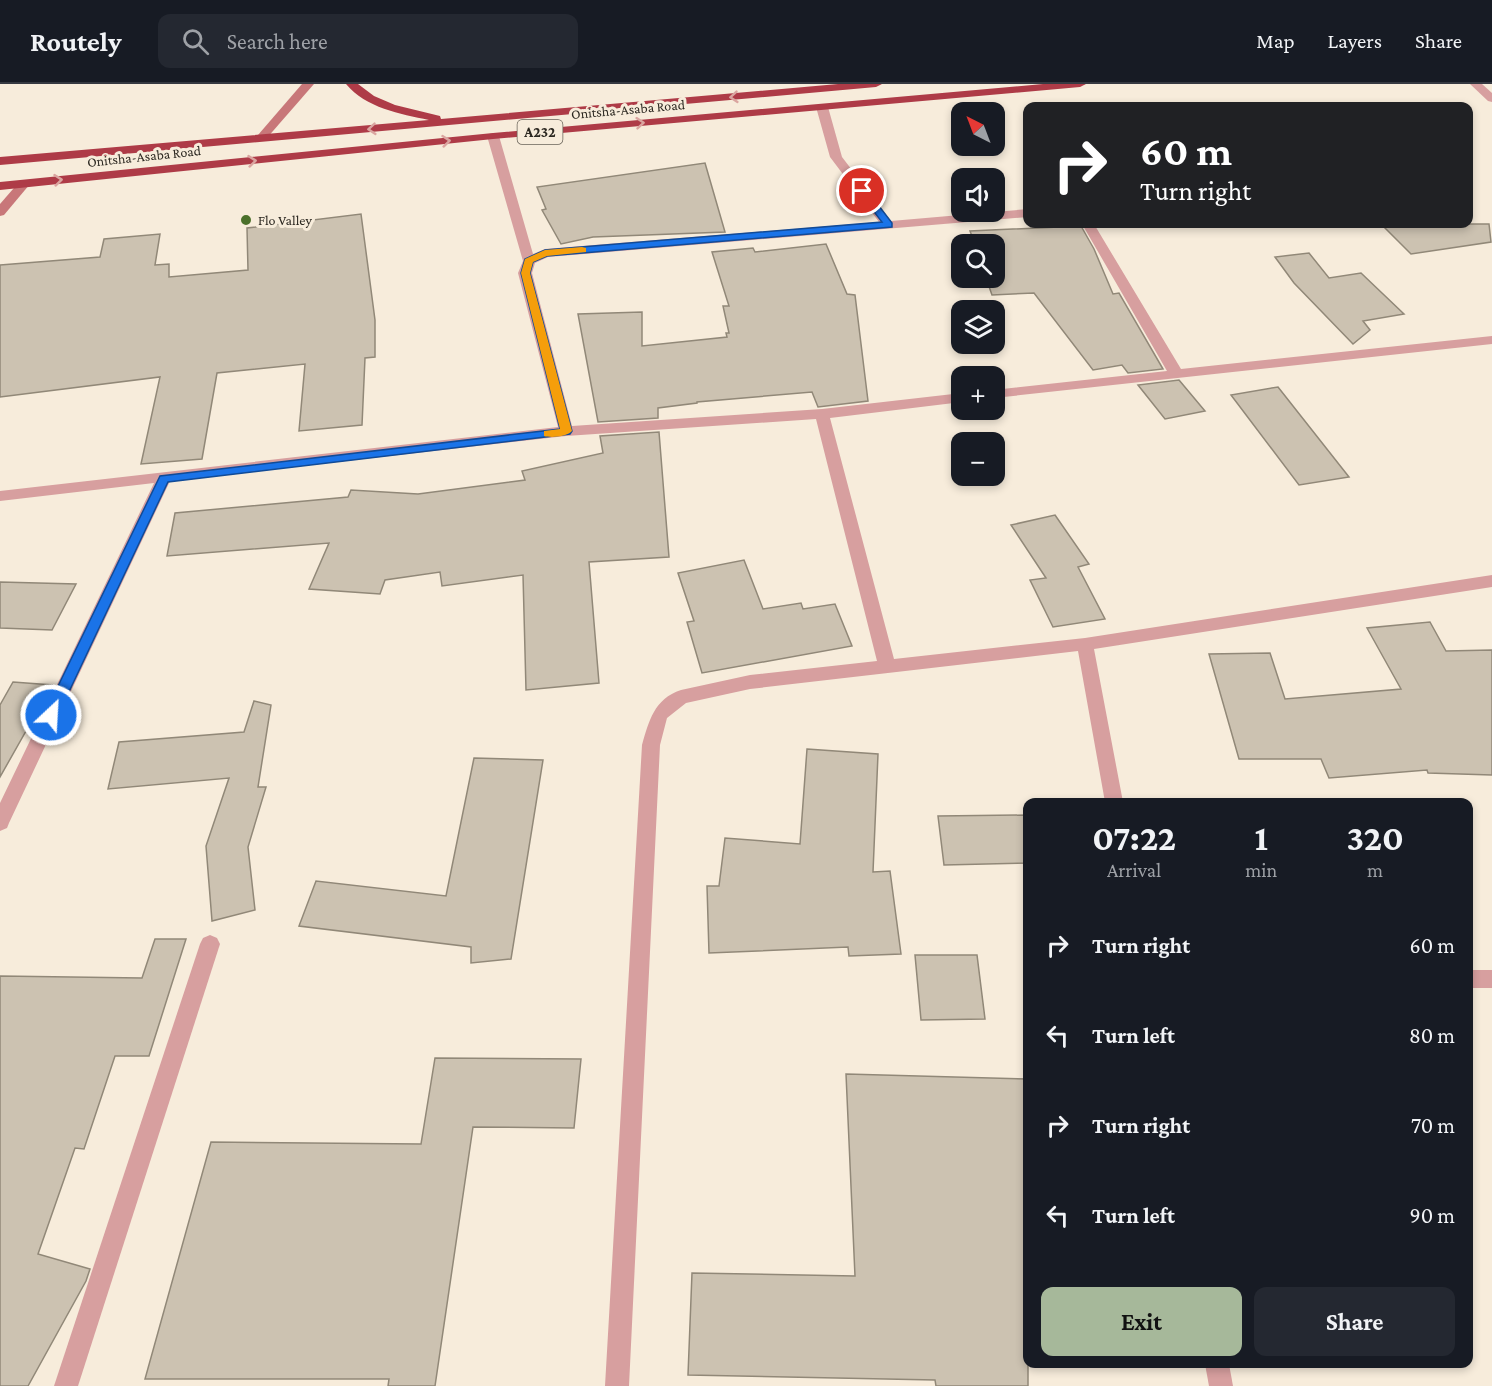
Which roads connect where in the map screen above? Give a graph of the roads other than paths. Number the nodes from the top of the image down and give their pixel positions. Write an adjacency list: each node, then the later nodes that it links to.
1 (308, 84): 10 (street)
2 (352, 84): 8 (highway)
3 (876, 84): 8 (highway, A232, one-way to 8)
4 (1080, 84): 7 (highway, Onitsha-Asaba Road / A232)
5 (1476, 84): 6 (street)
6 (1492, 99)
7 (822, 107): 9 (highway, Onitsha-Asaba Road / A232, one-way to 7); 16 (street)
8 (456, 122): 10 (highway, A232, one-way to 10)
9 (493, 136): 12 (highway, Onitsha-Asaba Road / A232, one-way to 9); 18 (street)
10 (262, 137): 11 (highway, A232)
11 (0, 161)
12 (24, 184): 13 (highway, Onitsha-Asaba Road / A232); 14 (street)
13 (0, 186)
14 (0, 212)
15 (1023, 213): 16 (street)
16 (888, 225): 18 (street)
17 (1090, 228): 20 (street)
18 (529, 261): 24 (street)
19 (1492, 340): 20 (street)
20 (1175, 372): 21 (street)
21 (1005, 393)
22 (951, 399): 23 (street)
23 (822, 414): 24 (street); 29 (street)
24 (566, 431): 25 (street)
25 (164, 478): 26 (street); 31 (street)
26 (0, 496)
27 (1492, 581): 28 (street)
28 (1085, 644): 29 (street); 30 (street)
29 (887, 665): 37 (street)
30 (1113, 798)
31 (0, 822)
32 (210, 944): 36 (street)
33 (1492, 979): 34 (street)
34 (1473, 980)
35 (1218, 1368): 38 (street)
36 (66, 1386)
37 (616, 1386)
38 (1221, 1386)

